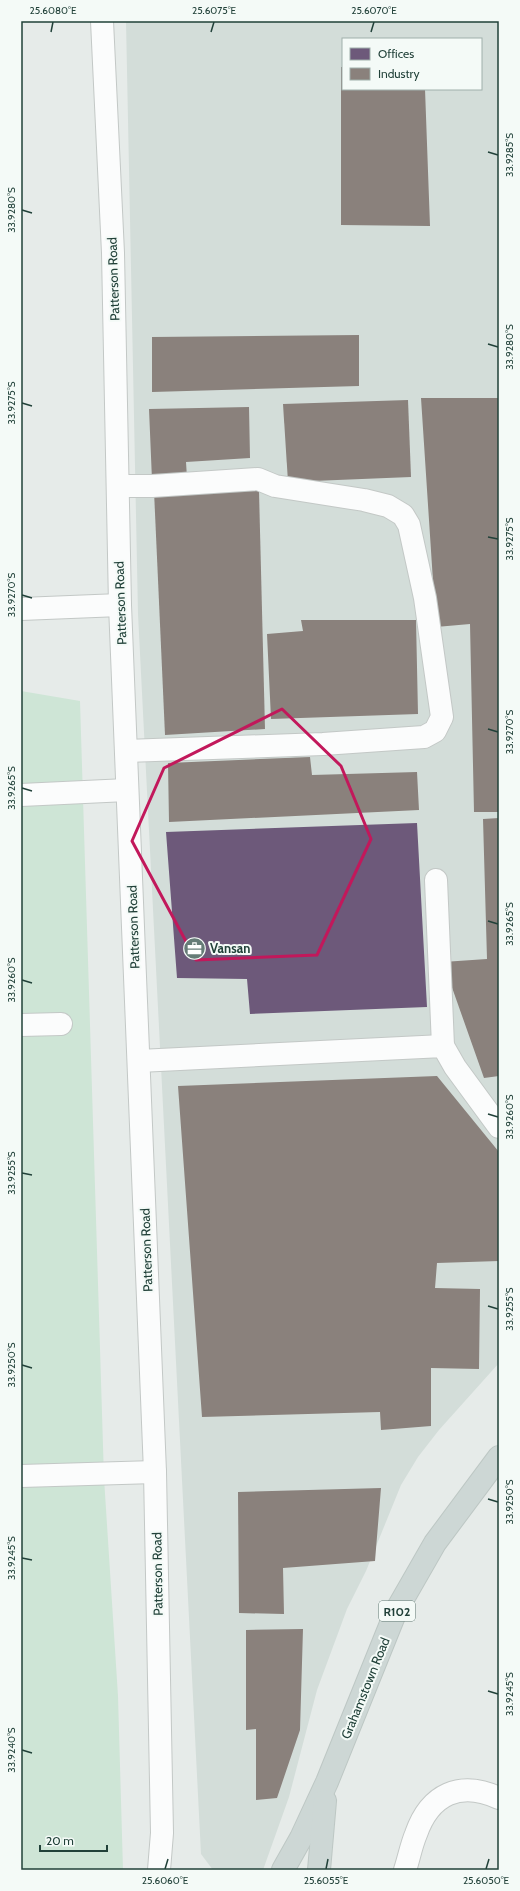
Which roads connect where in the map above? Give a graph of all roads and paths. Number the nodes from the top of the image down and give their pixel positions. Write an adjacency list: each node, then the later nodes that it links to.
1 (102, 21): 2 (street, Patterson Road)
2 (118, 486): 3 (street, Patterson Road); 5 (street)
3 (120, 605): 4 (street); 5 (street, Patterson Road)
4 (21, 609)
5 (126, 751): 6 (street, Patterson Road)
6 (128, 790): 7 (street); 12 (street, Patterson Road)
7 (21, 795)
8 (436, 880): 11 (street)
9 (61, 1024): 10 (street)
10 (21, 1025)
11 (443, 1046): 12 (street); 13 (street)
12 (138, 1061): 15 (street, Patterson Road)
13 (499, 1127)
14 (499, 1457): 17 (main road, Grahamstown Road / R102)
15 (155, 1472): 16 (street); 19 (street, Patterson Road)
16 (21, 1476)
17 (327, 1782): 22 (main road, Grahamstown Road / R102); 23 (main road, Grahamstown Road / R102)
18 (499, 1798): 24 (street)
19 (162, 1832): 20 (street, Patterson Road); 21 (street, Patterson Road)
20 (159, 1870)
21 (176, 1870)
22 (283, 1870)
23 (319, 1870)
24 (406, 1870)

